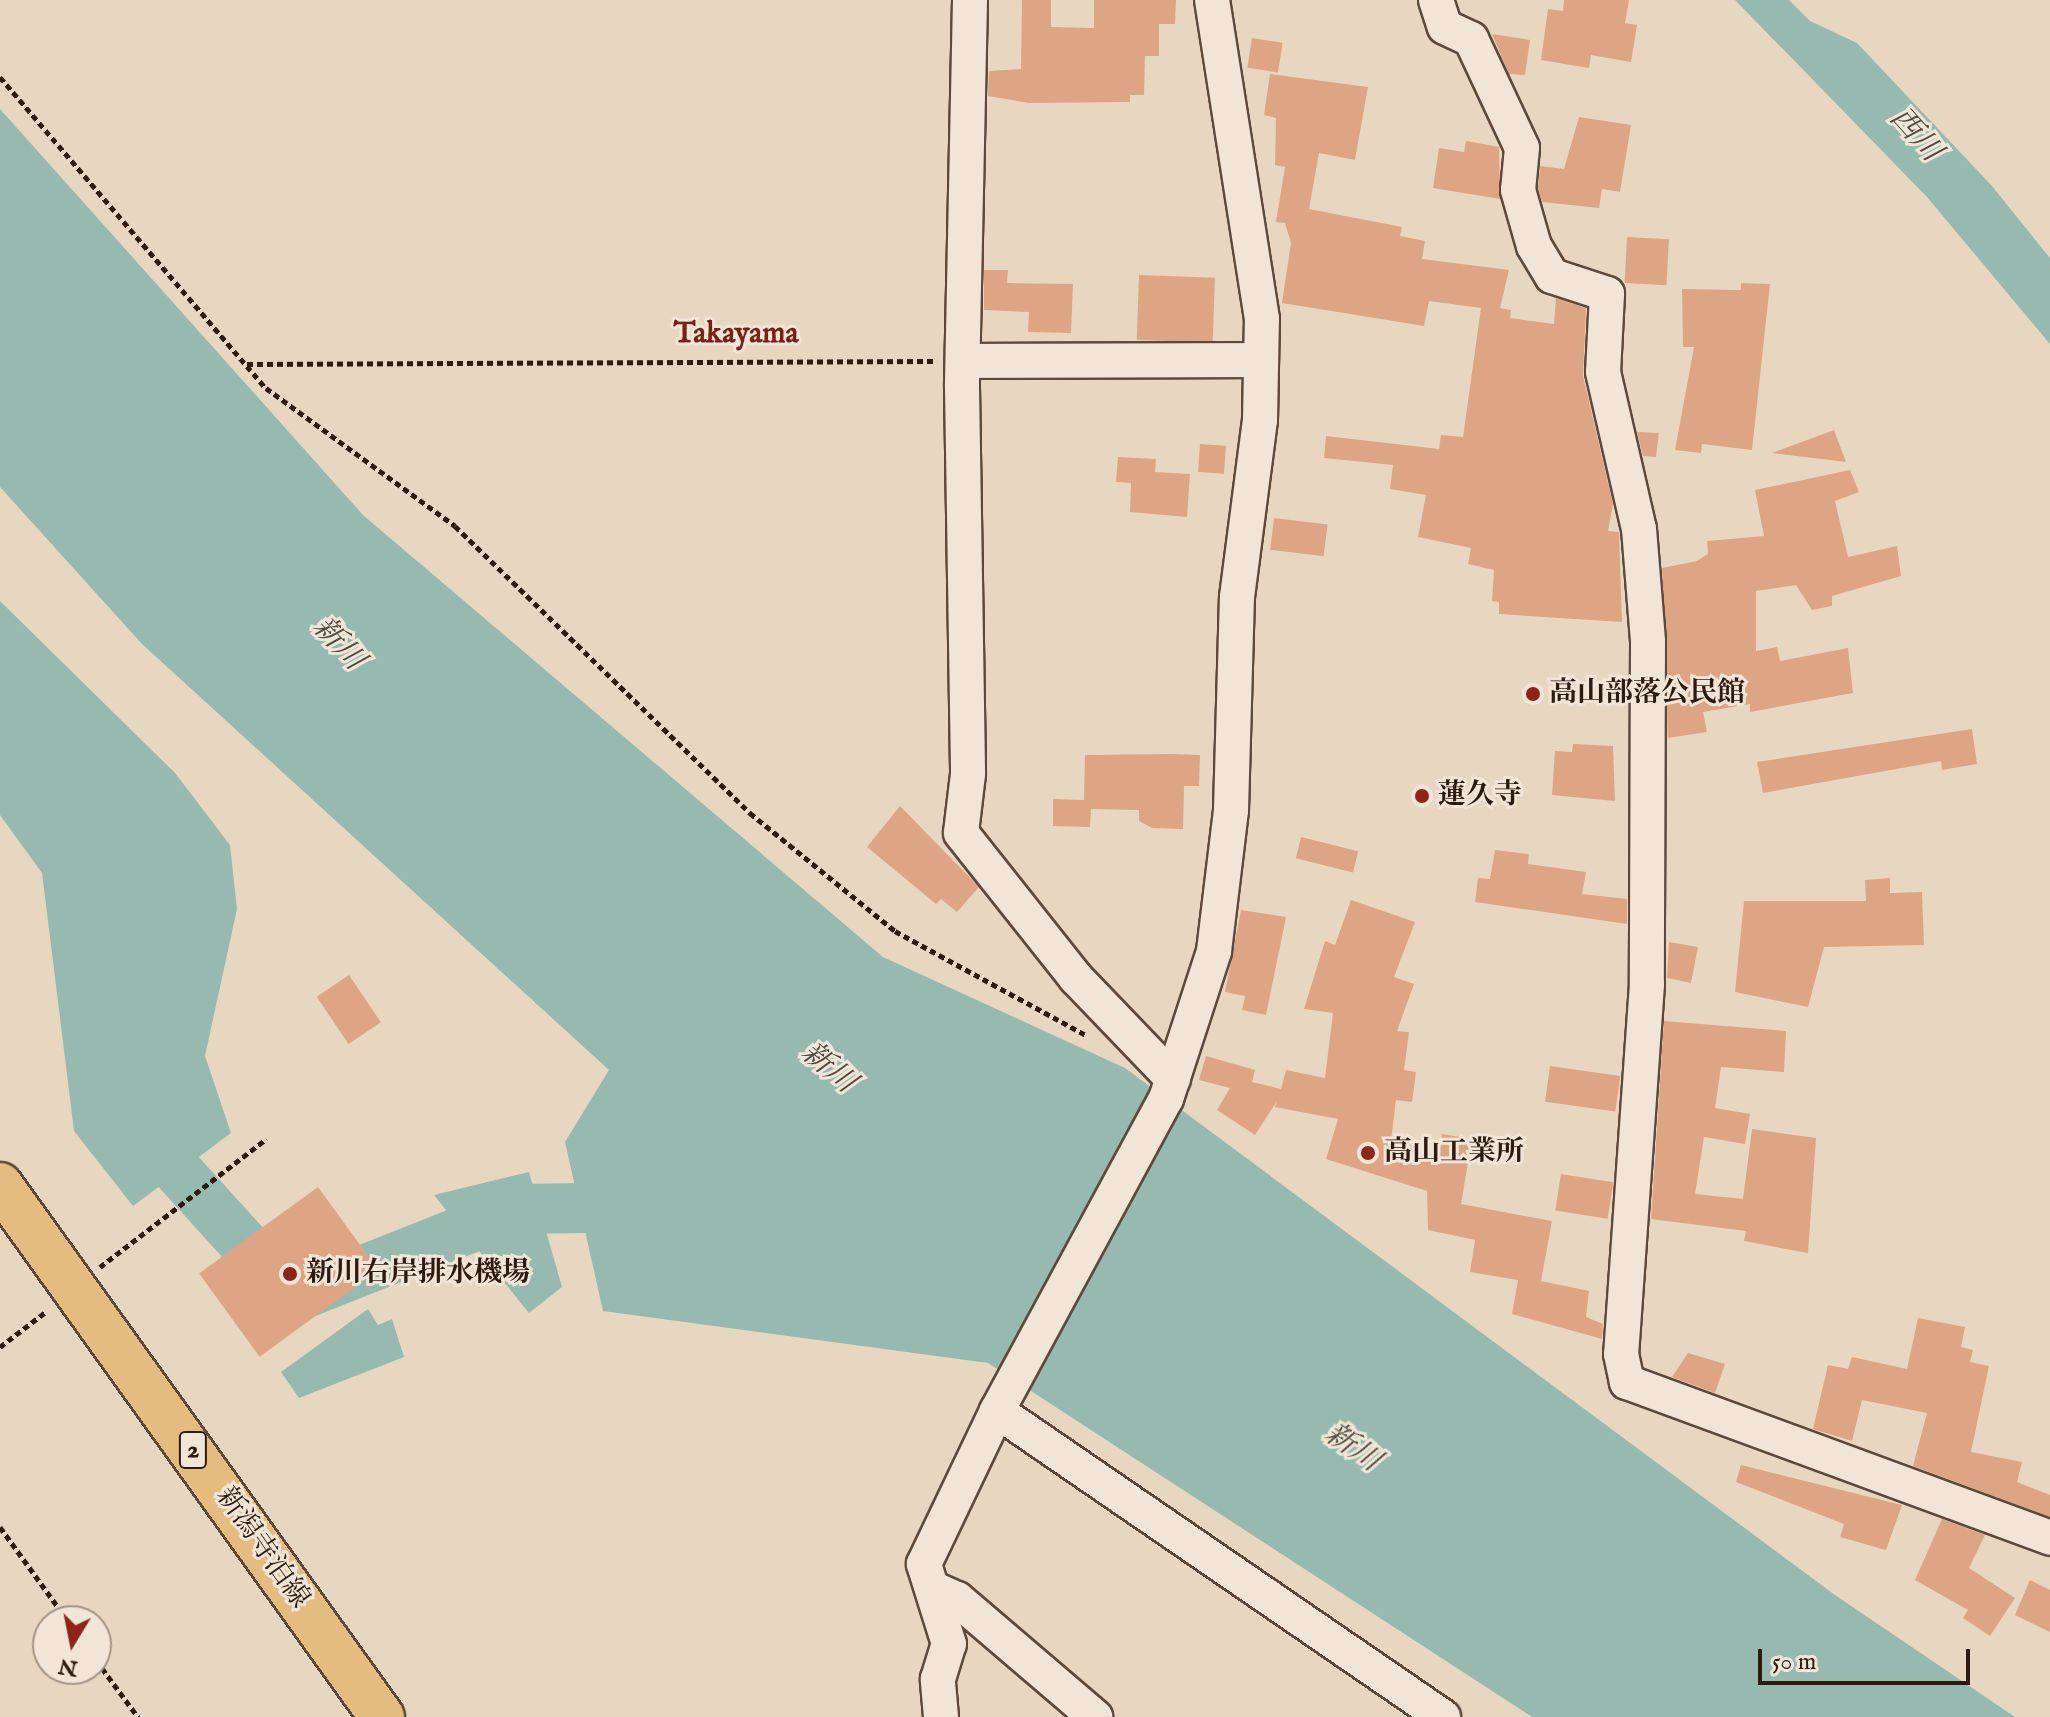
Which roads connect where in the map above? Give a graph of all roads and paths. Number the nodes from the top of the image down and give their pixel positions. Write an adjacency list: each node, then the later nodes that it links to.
1 (970, 0): 6 (street)
2 (1212, 0): 5 (street)
3 (1436, 0): 16 (street)
4 (0, 77): 7 (path)
5 (1258, 360): 6 (street); 9 (street)
6 (966, 361): 7 (path); 9 (street)
7 (246, 364): 8 (path)
8 (1092, 1038)
9 (1170, 1089): 14 (street)
10 (266, 1139): 12 (path)
11 (0, 1185): 12 (main road, 新潟寺泊線 / 2)
12 (74, 1283): 13 (path); 21 (main road, 新潟寺泊線 / 2)
13 (0, 1347)
14 (997, 1411): 17 (street); 24 (street)
15 (0, 1527): 18 (path)
16 (2050, 1538)
17 (928, 1576): 22 (street); 23 (street)
18 (56, 1605)
19 (112, 1682): 20 (path)
20 (138, 1717)
21 (382, 1717)
22 (941, 1717)
23 (1095, 1717)
24 (1443, 1717)

